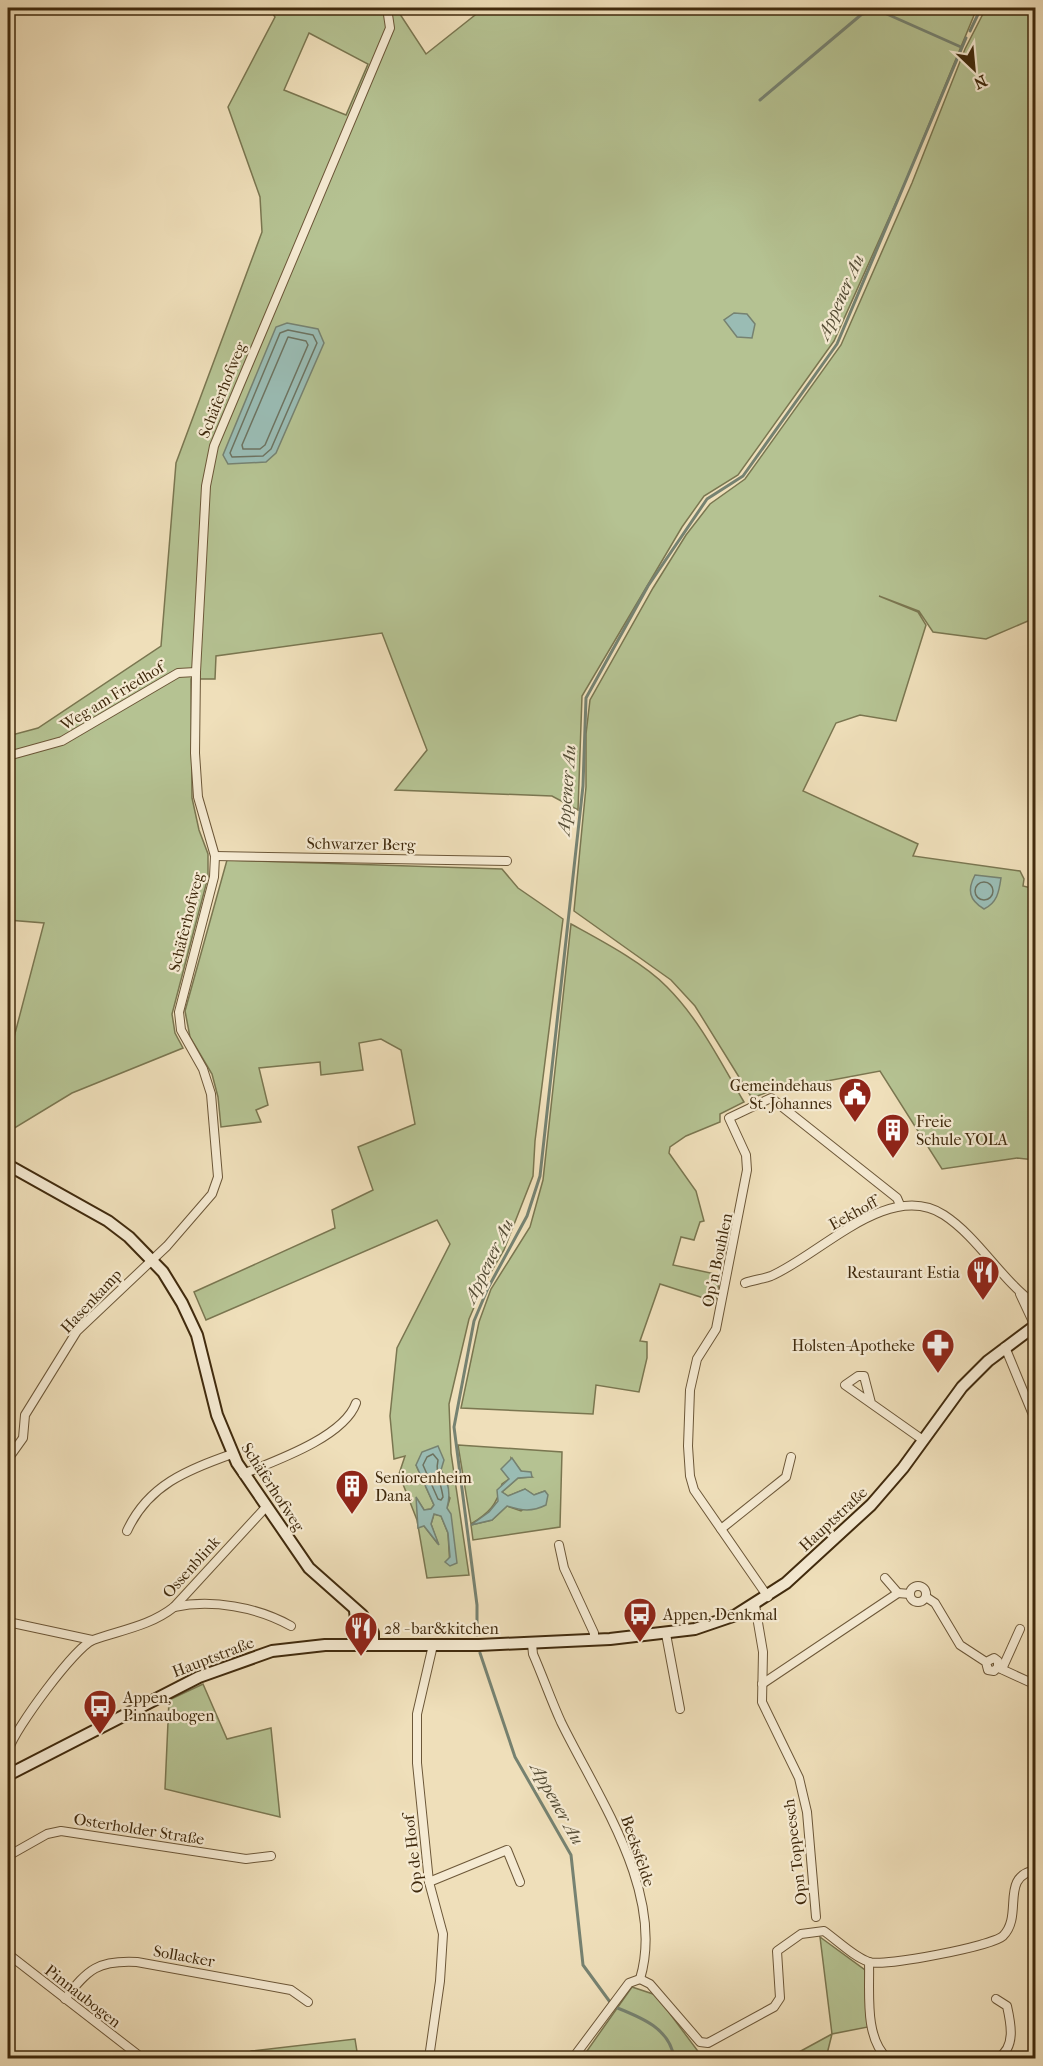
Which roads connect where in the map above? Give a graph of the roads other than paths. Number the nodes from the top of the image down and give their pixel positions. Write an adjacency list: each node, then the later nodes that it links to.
1 (387, 8): 2 (street, Schäferhofweg)
2 (196, 672): 3 (street, Weg am Friedhof); 4 (street, Schäferhofweg)
3 (8, 756)
4 (215, 856): 5 (street, Schwarzer Berg); 8 (street, Schäferhofweg)
5 (507, 861)
6 (8, 1165): 8 (main road)
7 (900, 1205): 9 (street, Eekhoff); 10 (street, Eekhoff); 23 (street, Op'n Bouhlen)
8 (153, 1260): 18 (main road, Schäferhofweg); 20 (street, Hasenkamp)
9 (744, 1283)
10 (1020, 1294): 11 (street, Eekhoff); 12 (street, Eekhoff)
11 (1035, 1305)
12 (1035, 1325): 13 (main road, Hauptstraße)
13 (1005, 1347): 16 (street); 17 (main road, Hauptstraße)
14 (356, 1403): 21 (street)
15 (871, 1403): 17 (street)
16 (1035, 1422)
17 (923, 1440): 28 (main road, Hauptstraße)
18 (232, 1454): 21 (main road, Schäferhofweg); 24 (street)
19 (790, 1457): 23 (street)
20 (8, 1459)
21 (243, 1474): 22 (main road, Schäferhofweg)
22 (266, 1507): 30 (street, Ossenblink); 31 (main road, Schäferhofweg)
23 (721, 1529): 28 (street, Op'n Bouhlen)
24 (127, 1531)
25 (559, 1545): 37 (street)
26 (885, 1578): 27 (street)
27 (898, 1593): 42 (street); 43 (street)
28 (768, 1597): 29 (main road, Hauptstraße)
29 (755, 1605): 35 (main road, Hauptstraße); 43 (street, Opn Toppeesch)
30 (174, 1607): 33 (street); 36 (street, Ossenblink)
31 (355, 1609): 38 (main road); 39 (main road, Schäferhofweg)
32 (8, 1622): 36 (street)
33 (291, 1626)
34 (1020, 1629): 42 (street)
35 (666, 1634): 37 (main road, Hauptstraße); 45 (street)
36 (92, 1640): 46 (street, Ossenblink)
37 (594, 1640): 40 (main road, Hauptstraße)
38 (358, 1644): 39 (main road, Hauptstraße); 47 (main road, Hauptstraße)
39 (373, 1644): 41 (main road, Hauptstraße)
40 (532, 1644): 41 (main road, Hauptstraße); 56 (street, Beeksfelde)
41 (433, 1645): 51 (street, Op de Hoof)
42 (1000, 1668): 44 (street)
43 (762, 1684): 53 (street, Opn Toppeesch)
44 (1035, 1685)
45 (680, 1709)
46 (9, 1749)
47 (8, 1774)
48 (8, 1856): 49 (street, Osterholder Straße)
49 (271, 1856)
50 (1035, 1870): 55 (street)
51 (429, 1882): 52 (street); 62 (street, Op de Hoof)
52 (520, 1882)
53 (816, 1917)
54 (8, 1954): 57 (street, Pinnaubogen)
55 (869, 1962): 56 (street); 64 (street)
56 (640, 1979): 63 (street)
57 (65, 1999): 59 (street, Sollacker); 61 (street, Pinnaubogen)
58 (996, 1999): 60 (street)
59 (308, 2002)
60 (1003, 2057)
61 (142, 2058)
62 (429, 2058)
63 (573, 2058)
64 (887, 2058)

